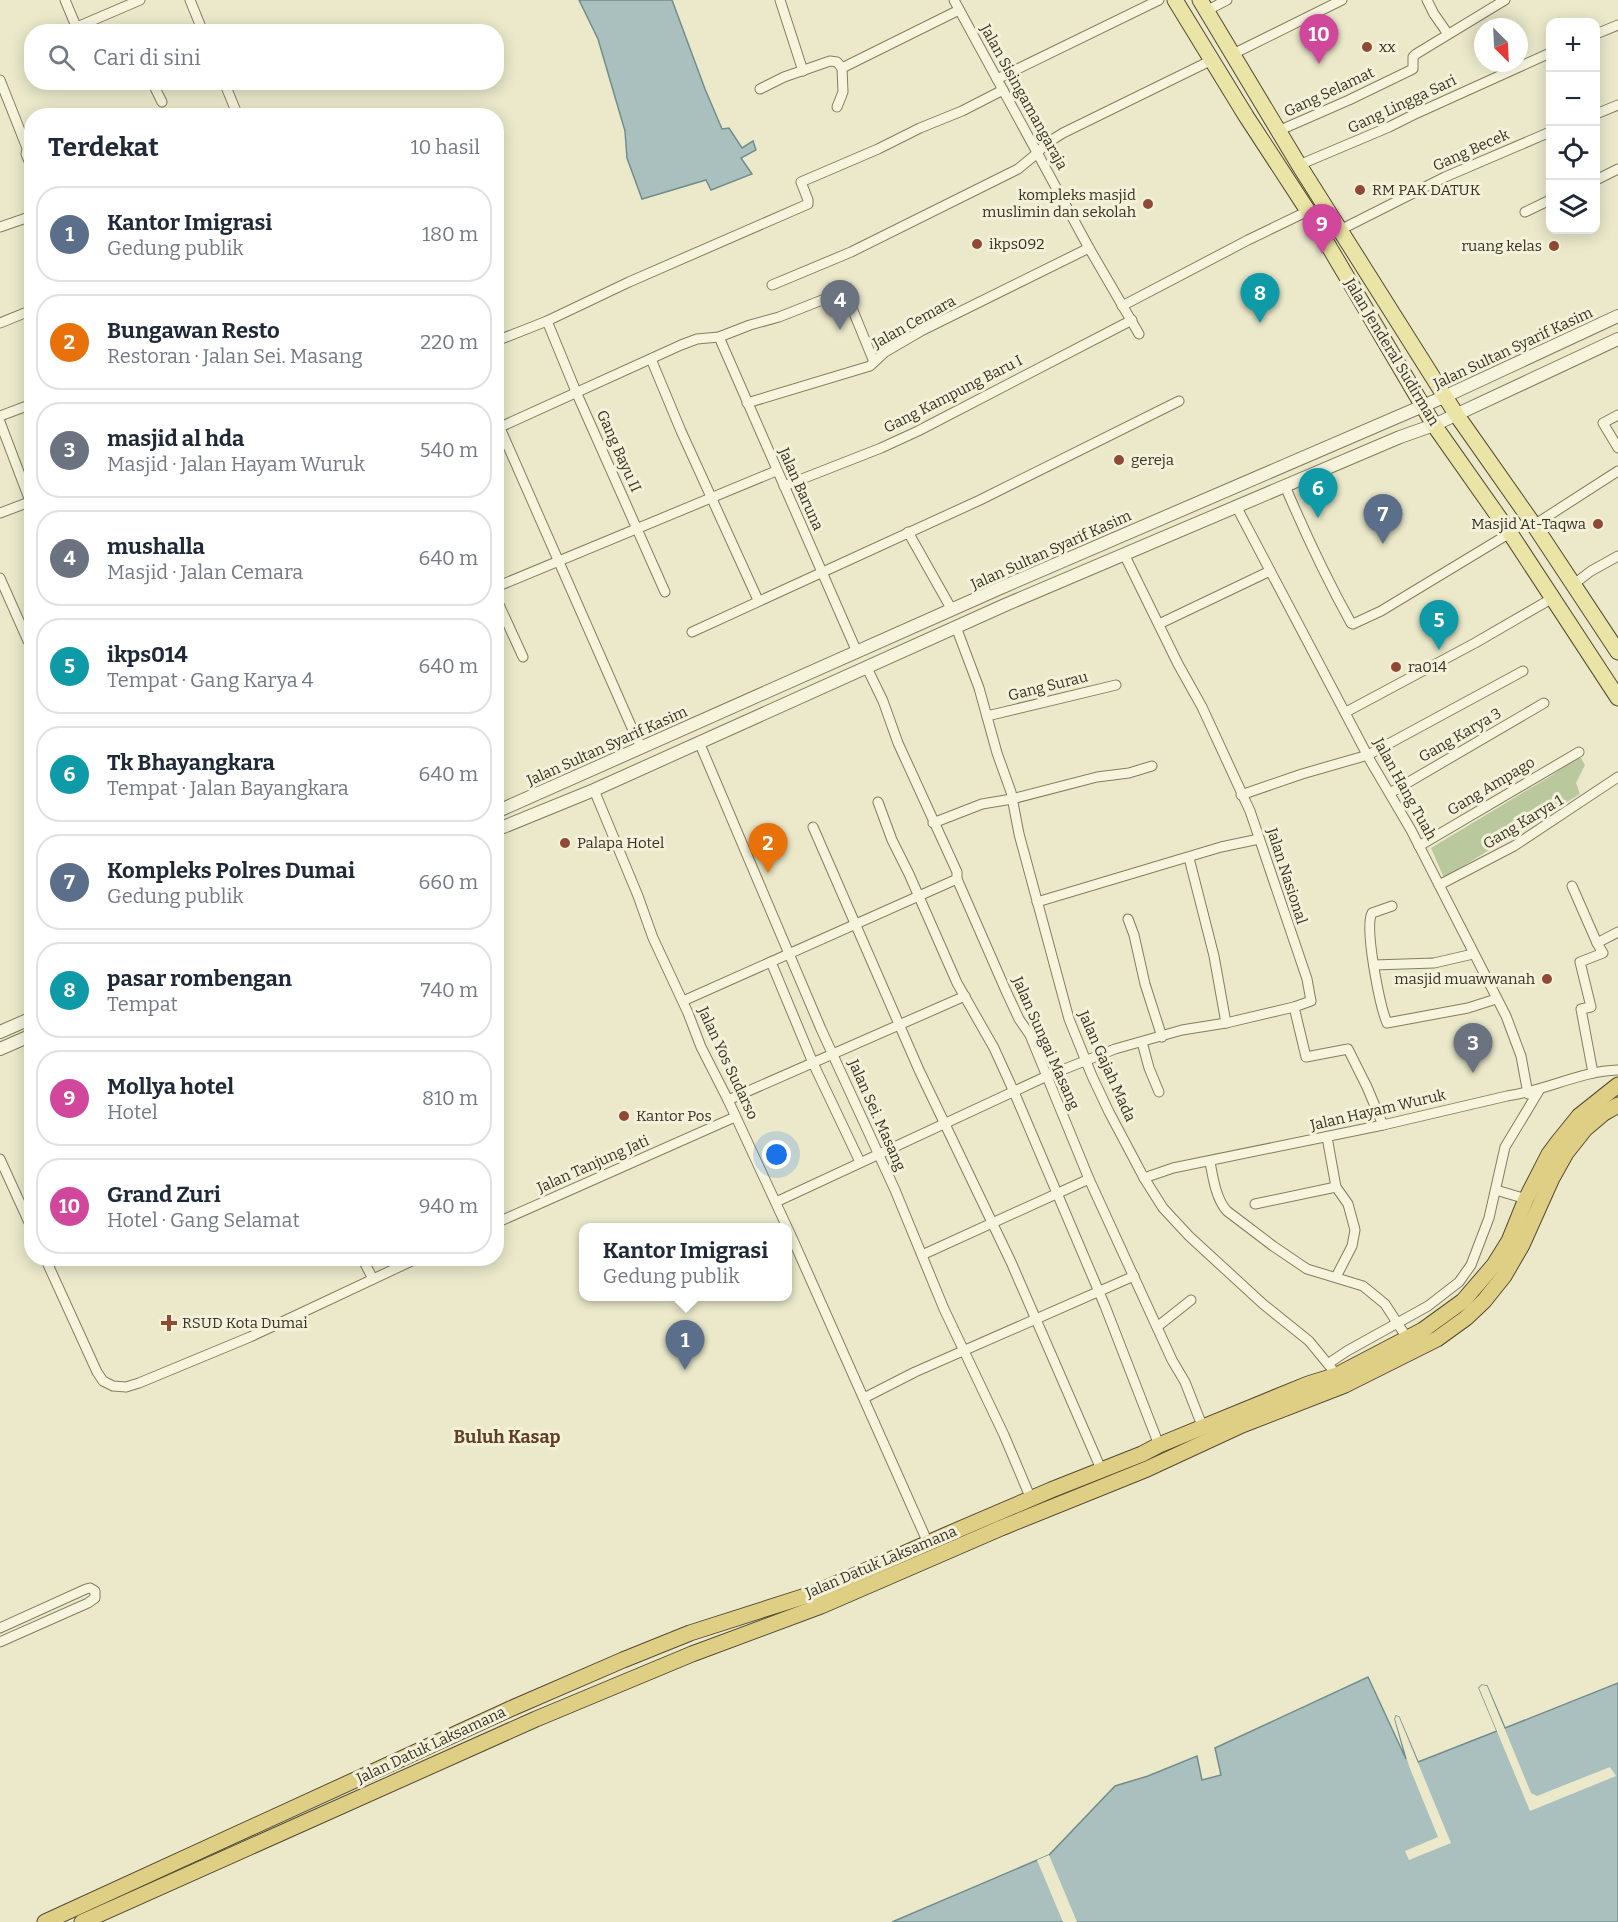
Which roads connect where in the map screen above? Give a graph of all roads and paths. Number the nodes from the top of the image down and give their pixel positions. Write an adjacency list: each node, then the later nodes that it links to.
1 (65, 0): 14 (street)
2 (140, 0): 15 (street)
3 (190, 0): 16 (street)
4 (780, 0): 24 (street)
5 (954, 0): 13 (street, Jalan Sisingamangaraja)
6 (1159, 0): 25 (street)
7 (1175, 0): 22 (main road, Jalan Jenderal Sudirman)
8 (1227, 0): 12 (street)
9 (1342, 0): 20 (street)
10 (1427, 0): 19 (street)
11 (1505, 0): 19 (street, Gang Selamat)
12 (1203, 5): 20 (main road, Jalan Jenderal Sudirman)
13 (959, 10): 23 (street); 25 (street, Jalan Sisingamangaraja)
14 (76, 24)
15 (89, 24)
16 (200, 24)
17 (1618, 25): 18 (street)
18 (1600, 32)
19 (1448, 34): 36 (street, Gang Selamat)
20 (1233, 54): 36 (main road, Jalan Jenderal Sudirman)
21 (1546, 55): 40 (street, Gang Lingga Sari)
22 (1212, 60): 39 (street); 44 (main road, Jalan Jenderal Sudirman)
23 (842, 68): 24 (street); 33 (street)
24 (803, 71): 27 (street)
25 (997, 79): 30 (street, Jalan Sisingamangaraja)
26 (0, 80): 38 (street)
27 (760, 89)
28 (156, 90): 31 (street)
29 (227, 90): 34 (street)
30 (1004, 90): 39 (street, Jalan Sisingamangaraja); 55 (street)
31 (162, 102)
32 (1618, 105): 35 (street)
33 (837, 107)
34 (235, 108)
35 (1600, 112)
36 (1278, 131): 40 (main road, Jalan Jenderal Sudirman)
37 (1546, 134): 48 (street, Gang Becek)
38 (24, 140)
39 (1036, 152): 49 (street, Jalan Sisingamangaraja); 50 (street)
40 (1299, 165): 48 (main road, Jalan Jenderal Sudirman)
41 (1618, 169): 42 (street)
42 (1600, 178)
43 (1546, 202): 45 (street)
44 (1308, 211): 51 (street); 67 (main road, Jalan Jenderal Sudirman)
45 (1525, 212)
46 (24, 219): 47 (street)
47 (0, 227)
48 (1340, 230): 64 (main road, Jalan Jenderal Sudirman)
49 (1089, 248): 51 (street, Jalan Sisingamangaraja); 62 (street, Jalan Cemara)
50 (772, 285)
51 (1122, 306): 54 (street, Jalan Sisingamangaraja)
52 (24, 313): 56 (street)
53 (1618, 316): 64 (street, Jalan Sultan Syarif Kasim)
54 (1132, 320): 57 (street, Jalan Sisingamangaraja); 80 (street, Gang Kampung Baru I)
55 (547, 321): 58 (street); 63 (street, Gang Bayu II)
56 (0, 323)
57 (1139, 334)
58 (504, 338)
59 (719, 338): 61 (street); 62 (street); 66 (street, Jalan Baruna)
60 (1618, 339): 69 (street, Jalan Sultan Syarif Kasim)
61 (651, 359): 63 (street); 82 (street)
62 (874, 362): 66 (street, Jalan Cemara)
63 (577, 394): 73 (street); 87 (street, Gang Bayu II)
64 (1446, 396): 67 (street, Jalan Sultan Syarif Kasim); 69 (main road, Jalan Jenderal Sudirman)
65 (1179, 401): 88 (street)
66 (747, 403): 77 (street, Jalan Baruna)
67 (1423, 406): 74 (main road, Jalan Jenderal Sudirman); 102 (street, Jalan Sultan Syarif Kasim)
68 (24, 407): 70 (street)
69 (1456, 414): 74 (street, Jalan Sultan Syarif Kasim); 86 (main road, Jalan Jenderal Sudirman)
70 (0, 416)
71 (1618, 416): 76 (street)
72 (0, 422): 79 (street)
73 (504, 425)
74 (1434, 425): 81 (street, Jalan Sultan Syarif Kasim); 89 (main road, Jalan Jenderal Sudirman)
75 (504, 441): 92 (street)
76 (1618, 448)
77 (776, 471): 80 (street, Jalan Baruna); 82 (street)
78 (1618, 471): 86 (street)
79 (24, 483)
80 (784, 486): 94 (street, Jalan Baruna)
81 (1285, 486): 84 (street, Jalan Sultan Syarif Kasim); 89 (street)
82 (712, 498): 87 (street); 101 (street)
83 (24, 504): 85 (street)
84 (1236, 506): 90 (street, Jalan Sultan Syarif Kasim); 93 (street, Jalan Hang Tuah)
85 (0, 513)
86 (1534, 525): 97 (main road, Jalan Jenderal Sudirman)
87 (637, 529): 92 (street); 98 (street, Gang Bayu II)
88 (908, 532): 94 (street); 102 (street)
89 (1510, 533): 99 (main road, Jalan Jenderal Sudirman)
90 (1124, 554): 104 (street, Jalan Nasional); 105 (street, Jalan Sultan Syarif Kasim)
91 (1618, 556): 97 (street)
92 (561, 561): 96 (street); 119 (street)
93 (1270, 571): 104 (street); 116 (street, Jalan Hang Tuah)
94 (821, 573): 101 (street); 108 (street, Jalan Baruna)
95 (0, 578): 100 (street)
96 (504, 584)
97 (1574, 584): 109 (main road, Jalan Jenderal Sudirman)
98 (665, 592)
99 (1551, 599): 114 (main road, Jalan Jenderal Sudirman); 116 (street)
100 (5, 600): 107 (street)
101 (758, 600): 106 (street)
102 (952, 610): 108 (street, Jalan Sultan Syarif Kasim)
103 (504, 615): 110 (street)
104 (1159, 624): 126 (street, Jalan Nasional)
105 (956, 627): 111 (street, Jalan Sultan Syarif Kasim); 117 (street, Jalan Gajah Mada)
106 (692, 632)
107 (24, 634)
108 (857, 652): 119 (street, Jalan Sultan Syarif Kasim)
109 (1618, 652)
110 (523, 657)
111 (867, 668): 118 (street, Jalan Sultan Syarif Kasim); 130 (street, Jalan Sungai Masang)
112 (1523, 671): 121 (street)
113 (1116, 685): 117 (street, Gang Surau)
114 (1618, 698)
115 (1544, 703): 125 (street, Gang Karya 3)
116 (1346, 712): 121 (street, Jalan Hang Tuah)
117 (987, 717): 127 (street, Jalan Gajah Mada)
118 (699, 742): 124 (street, Jalan Sultan Syarif Kasim); 146 (street, Jalan Sei. Masang)
119 (641, 747): 129 (street, Jalan Sultan Syarif Kasim)
120 (1579, 752): 134 (street, Gang Ampago)
121 (1368, 755): 125 (street, Jalan Hang Tuah); 126 (street)
122 (1152, 766): 127 (street)
123 (1618, 777): 137 (street, Gang Karya 1)
124 (594, 790): 131 (street, Jalan Sultan Syarif Kasim); 152 (street, Jalan Yos Sudarso)
125 (1390, 793): 134 (street, Jalan Hang Tuah)
126 (1241, 795): 133 (street, Jalan Nasional)
127 (1012, 799): 130 (street); 140 (street, Jalan Gajah Mada)
128 (878, 802): 139 (street)
129 (504, 808)
130 (933, 823): 136 (street, Jalan Sungai Masang)
131 (504, 827)
132 (813, 827): 143 (street)
133 (1259, 838): 135 (street); 153 (street, Jalan Nasional)
134 (1419, 846): 137 (street, Jalan Hang Tuah)
135 (1189, 858): 140 (street); 155 (street)
136 (957, 879): 139 (street); 169 (street, Jalan Sungai Masang)
137 (1439, 885): 147 (street, Jalan Hang Tuah)
138 (1572, 886): 145 (street)
139 (920, 897): 143 (street); 150 (street)
140 (1037, 902): 165 (street, Jalan Gajah Mada)
141 (1392, 906): 149 (street)
142 (1128, 920): 159 (street)
143 (855, 924): 146 (street); 156 (street)
144 (1618, 932): 145 (street)
145 (1597, 943): 168 (street)
146 (789, 954): 148 (street); 157 (street, Jalan Sei. Masang)
147 (1473, 954): 149 (street); 151 (street, Jalan Hang Tuah)
148 (771, 962): 152 (street); 161 (street)
149 (1374, 965): 151 (street)
150 (965, 996): 156 (street); 173 (street)
151 (1497, 999): 175 (street, Jalan Hang Tuah)
152 (683, 1001): 176 (street, Jalan Yos Sudarso)
153 (1294, 1007): 155 (street); 181 (street)
154 (24, 1022): 158 (street)
155 (1226, 1023): 159 (street)
156 (900, 1025): 164 (street); 180 (street)
157 (821, 1029): 161 (street); 164 (street, Jalan Sei. Masang)
158 (0, 1032)
159 (1162, 1037): 162 (street)
160 (24, 1038): 163 (street)
161 (803, 1038): 166 (street)
162 (1142, 1042): 165 (street); 174 (street)
163 (0, 1049)
164 (833, 1054): 166 (street); 172 (street, Jalan Sei. Masang)
165 (1085, 1060): 169 (street); 187 (street, Jalan Gajah Mada)
166 (813, 1063): 176 (street); 177 (street)
167 (1618, 1070): 168 (street, Jalan Hayam Wuruk)
168 (1593, 1072): 171 (street, Jalan Hayam Wuruk)
169 (1047, 1076): 173 (street); 188 (street, Jalan Sungai Masang)
170 (1618, 1085): 192 (highway, Jalan Datuk Laksamana)
171 (1540, 1089): 175 (street, Jalan Hayam Wuruk); 190 (street)
172 (849, 1092): 177 (street); 183 (street, Jalan Sei. Masang)
173 (1014, 1092): 180 (street); 191 (street)
174 (1159, 1092)
175 (1528, 1094): 181 (street, Jalan Hayam Wuruk)
176 (728, 1100): 179 (street, Jalan Yos Sudarso)
177 (830, 1100): 185 (street)
178 (1618, 1105): 216 (highway, Jalan Datuk Laksamana)
179 (735, 1117): 193 (street, Jalan Yos Sudarso); 196 (street, Jalan Tanjung Jati)
180 (943, 1124): 183 (street); 198 (street)
181 (1383, 1125): 182 (street, Jalan Hayam Wuruk)
182 (1327, 1137): 186 (street, Jalan Hayam Wuruk); 189 (street)
183 (879, 1154): 185 (street); 200 (street, Jalan Sei. Masang)
184 (0, 1159): 195 (street)
185 (860, 1162): 193 (street)
186 (1210, 1162): 187 (street, Jalan Hayam Wuruk); 205 (street)
187 (1144, 1178): 217 (street, Jalan Gajah Mada)
188 (1089, 1179): 191 (street); 204 (street, Jalan Sungai Masang)
189 (1336, 1187): 194 (street); 205 (street)
190 (1496, 1190): 192 (street); 209 (street)
191 (1057, 1193): 198 (street); 207 (street)
192 (1526, 1199): 212 (highway, Jalan Datuk Laksamana)
193 (776, 1202): 197 (street, Jalan Yos Sudarso)
194 (1255, 1204)
195 (24, 1212)
196 (504, 1219)
197 (785, 1223)
198 (992, 1223): 200 (street); 210 (street)
199 (792, 1238): 218 (street, Jalan Yos Sudarso)
200 (922, 1255): 215 (street, Jalan Sei. Masang)
201 (49, 1266): 206 (street)
202 (366, 1266): 206 (street)
203 (400, 1266): 206 (street)
204 (1134, 1276): 207 (street); 213 (street, Jalan Sungai Masang)
205 (1336, 1277): 211 (street)
206 (372, 1279)
207 (1098, 1292): 210 (street); 220 (street)
208 (1191, 1300): 213 (street)
209 (1420, 1311): 211 (street); 212 (street)
210 (1035, 1320): 215 (street); 222 (street)
211 (1398, 1323): 214 (street); 217 (street)
212 (1430, 1326): 214 (highway, Jalan Datuk Laksamana)
213 (1157, 1327): 219 (street, Jalan Sungai Masang)
214 (1407, 1338): 216 (highway, Jalan Datuk Laksamana)
215 (964, 1351): 218 (street); 223 (street, Jalan Sei. Masang)
216 (1385, 1358): 217 (highway, Jalan Datuk Laksamana); 221 (highway, Jalan Datuk Laksamana)
217 (1333, 1369): 219 (highway, Jalan Datuk Laksamana)
218 (864, 1398): 224 (street, Jalan Yos Sudarso)
219 (1203, 1428): 220 (highway, Jalan Datuk Laksamana)
220 (1159, 1445): 221 (highway, Jalan Datuk Laksamana)
221 (1145, 1461): 222 (highway, Jalan Datuk Laksamana); 225 (highway, Jalan Datuk Laksamana)
222 (1101, 1469): 223 (highway, Jalan Datuk Laksamana)
223 (1031, 1499): 224 (highway, Jalan Datuk Laksamana)
224 (928, 1543): 225 (highway, Jalan Datuk Laksamana)
225 (818, 1600): 228 (highway, Jalan Datuk Laksamana); 229 (highway, Jalan Datuk Laksamana)
226 (0, 1628): 227 (street)
227 (0, 1641)
228 (45, 1922)
229 (82, 1922)

